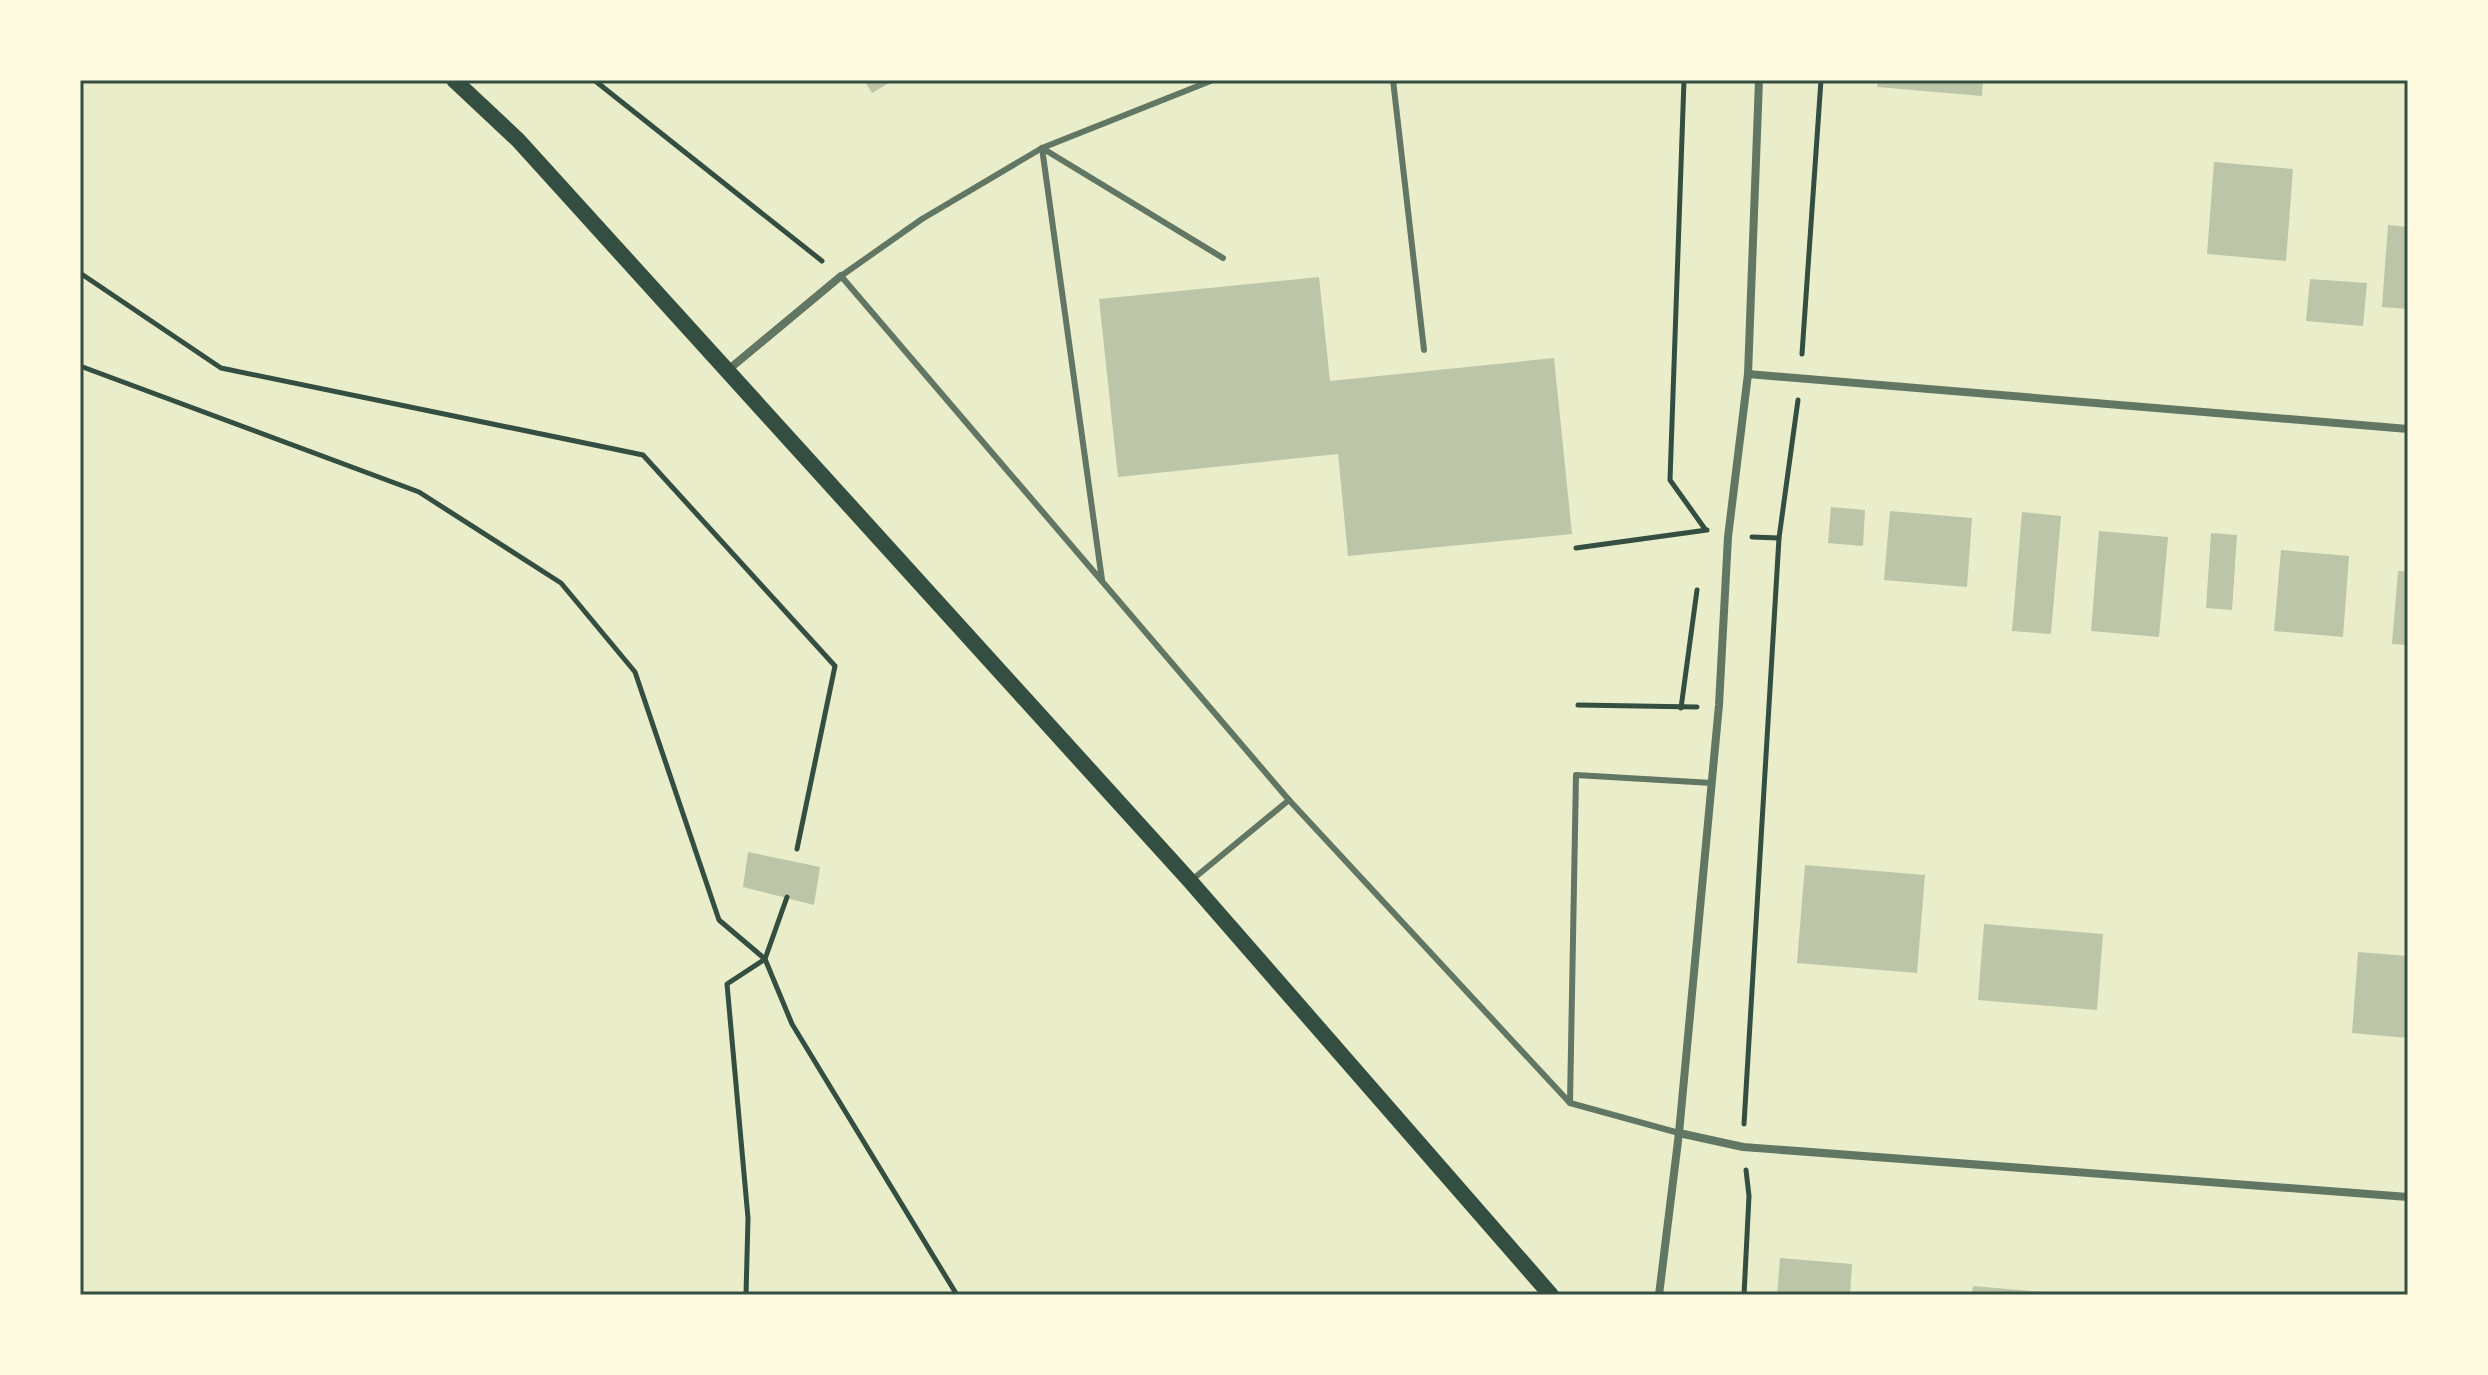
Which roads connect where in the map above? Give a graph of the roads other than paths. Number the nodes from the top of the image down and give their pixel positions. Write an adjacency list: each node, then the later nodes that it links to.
1 (454, 80): 9 (main road)
2 (1213, 80): 5 (lane)
3 (1393, 80): 8 (lane)
4 (1759, 80): 10 (street)
5 (1042, 148): 6 (lane); 7 (lane); 12 (lane)
6 (1223, 258)
7 (841, 276): 9 (street); 12 (lane)
8 (1424, 350)
9 (728, 370): 15 (main road)
10 (1748, 374): 11 (street); 13 (street)
11 (2408, 429)
12 (1102, 580): 14 (lane)
13 (1712, 783): 16 (lane); 17 (street)
14 (1289, 800): 15 (lane); 16 (lane)
15 (1190, 881): 19 (main road)
16 (1570, 1103): 17 (lane)
17 (1679, 1133): 18 (street); 20 (street)
18 (2408, 1197)
19 (1551, 1295)
20 (1659, 1295)

